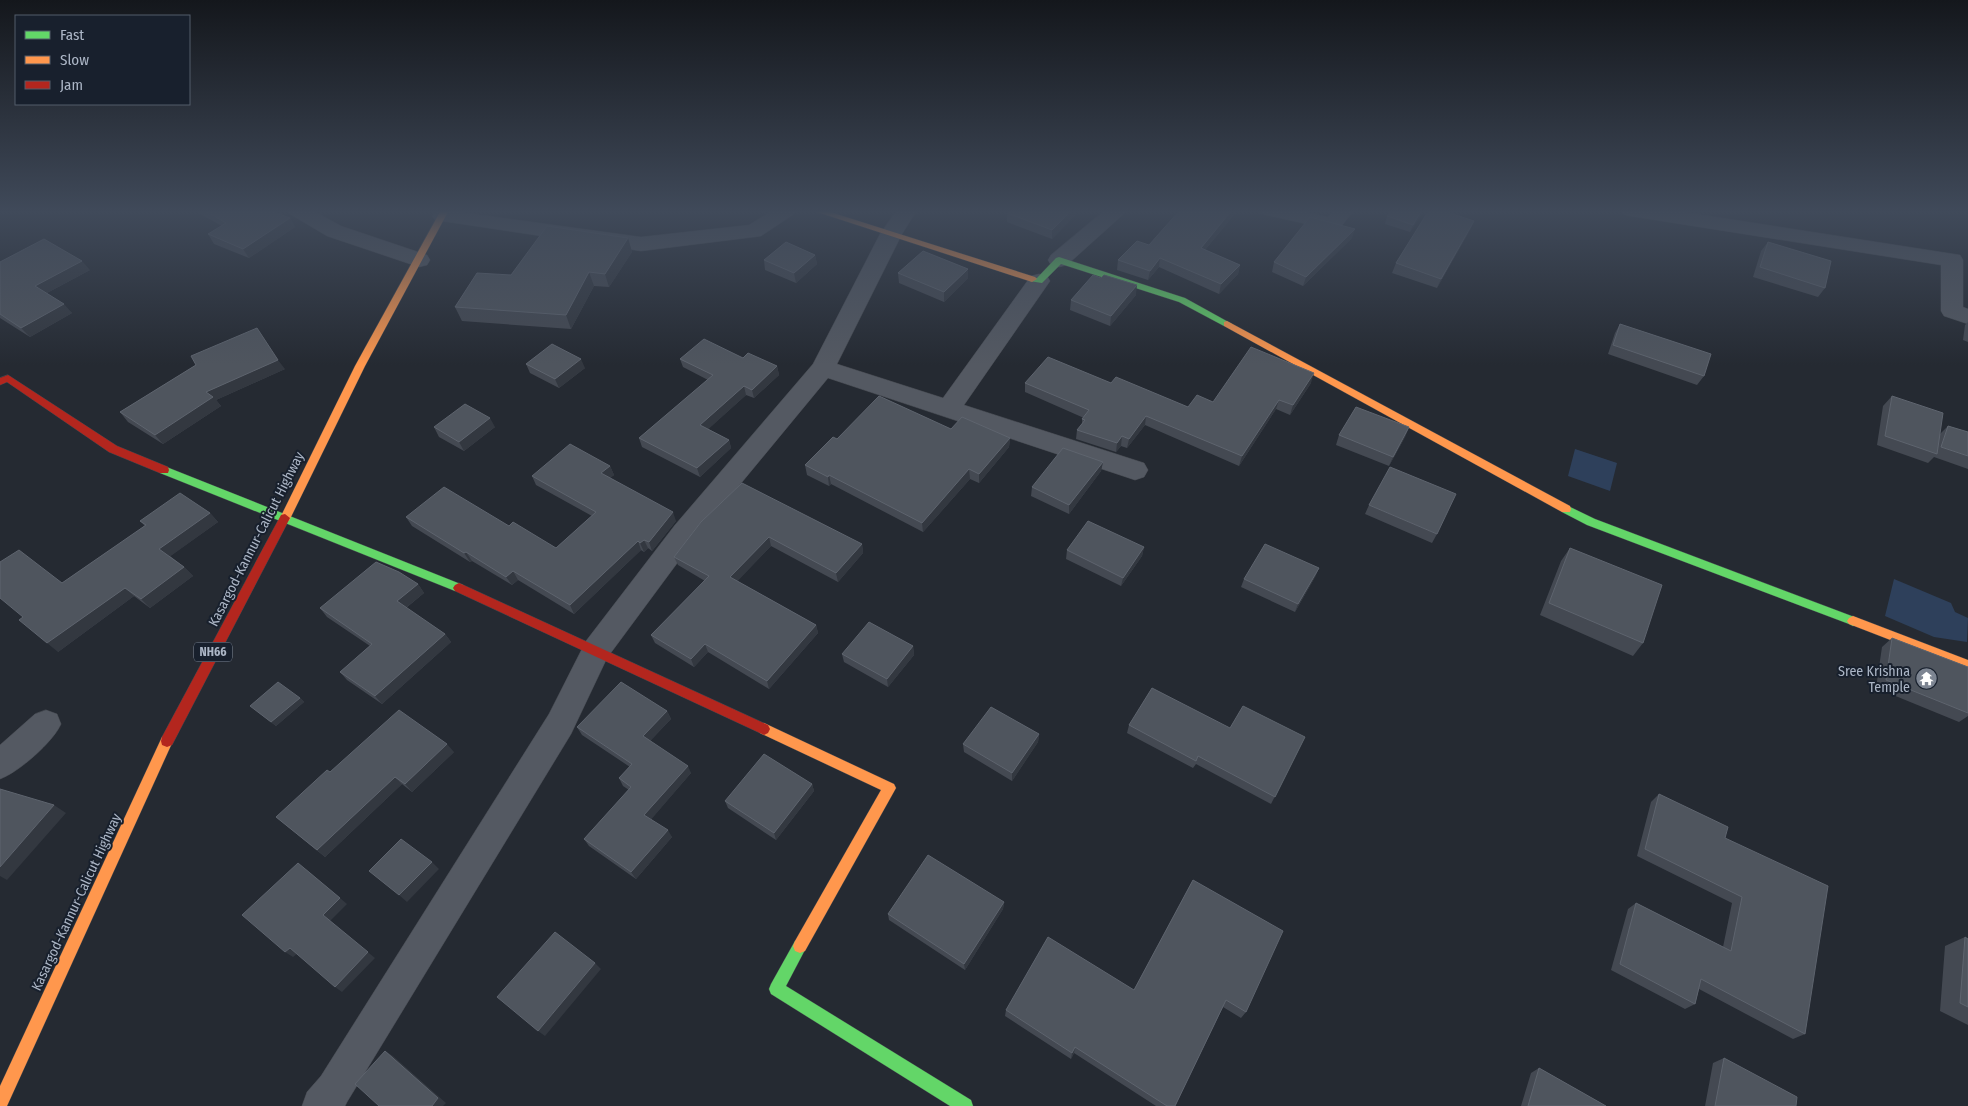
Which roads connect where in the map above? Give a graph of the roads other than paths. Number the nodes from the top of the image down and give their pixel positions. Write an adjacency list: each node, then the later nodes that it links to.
1 (419, 262): 13 (main road, Kasargod-Kannur-Calicut Highway / NH66)
2 (877, 262): 9 (street)
3 (978, 262): 7 (main road)
4 (1057, 262): 7 (main road)
5 (1064, 262): 15 (main road)
6 (1952, 262): 8 (street)
7 (1039, 281): 11 (street)
8 (1968, 317)
9 (823, 368): 11 (street); 14 (street)
10 (3, 377): 13 (main road)
11 (948, 409): 12 (street)
12 (1135, 470)
13 (285, 518): 14 (main road); 19 (main road, Kasargod-Kannur-Calicut Highway / NH66)
14 (596, 650): 18 (street); 20 (main road)
15 (1968, 665)
16 (46, 724): 17 (street)
17 (0, 765)
18 (334, 1100)
19 (0, 1103)
20 (965, 1106)

